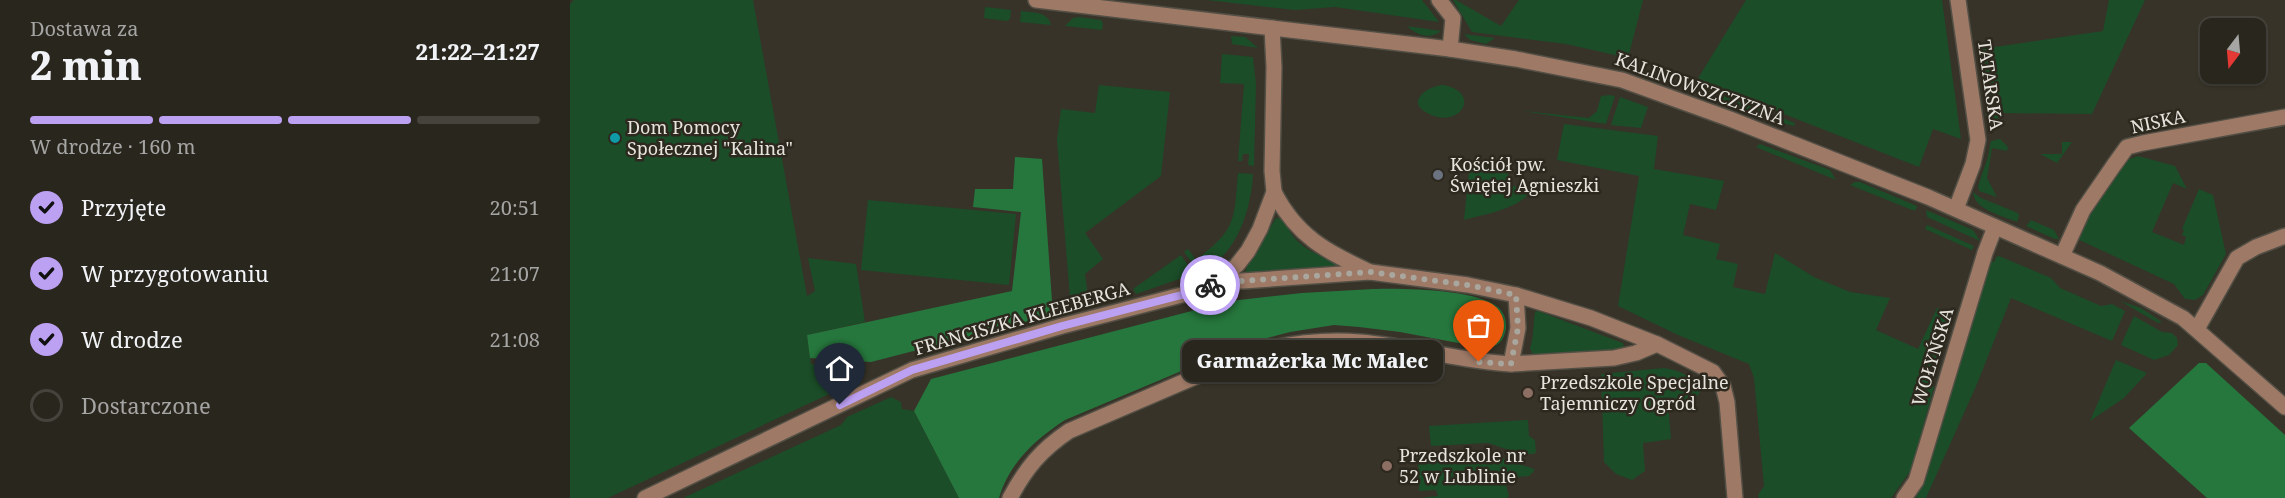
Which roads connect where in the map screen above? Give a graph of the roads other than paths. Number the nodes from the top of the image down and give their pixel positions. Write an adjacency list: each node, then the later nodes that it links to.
1 (1036, 0): 4 (street, KALINOWSZCZYZNA)
2 (1438, 0): 5 (street)
3 (1958, 0): 8 (street, TATARSKA)
4 (1272, 28): 5 (street, KALINOWSZCZYZNA); 7 (street, FRANCISZKA KLEEBERGA)
5 (1450, 49): 8 (street, KALINOWSZCZYZNA)
6 (2285, 117): 11 (street, NISKA)
7 (1274, 192): 12 (street); 13 (street, FRANCISZKA KLEEBERGA)
8 (1956, 209): 9 (street, KALINOWSZCZYZNA)
9 (1995, 226): 11 (street, KALINOWSZCZYZNA); 19 (street, WOŁYŃSKA)
10 (2285, 236): 15 (street)
11 (2062, 256): 15 (street, KALINOWSZCZYZNA)
12 (1370, 272): 13 (street, FRANCISZKA KLEEBERGA); 14 (street)
13 (1219, 281): 20 (street, FRANCISZKA KLEEBERGA)
14 (1516, 295): 16 (street); 17 (street)
15 (2197, 329): 18 (street, KALINOWSZCZYZNA)
16 (1657, 344): 17 (street); 22 (street)
17 (1511, 364): 21 (street)
18 (2285, 407)
19 (1916, 481): 23 (street, WOŁYŃSKA); 24 (street)
20 (645, 498)
21 (1010, 498)
22 (1735, 498)
23 (1904, 498)
24 (1911, 498)

